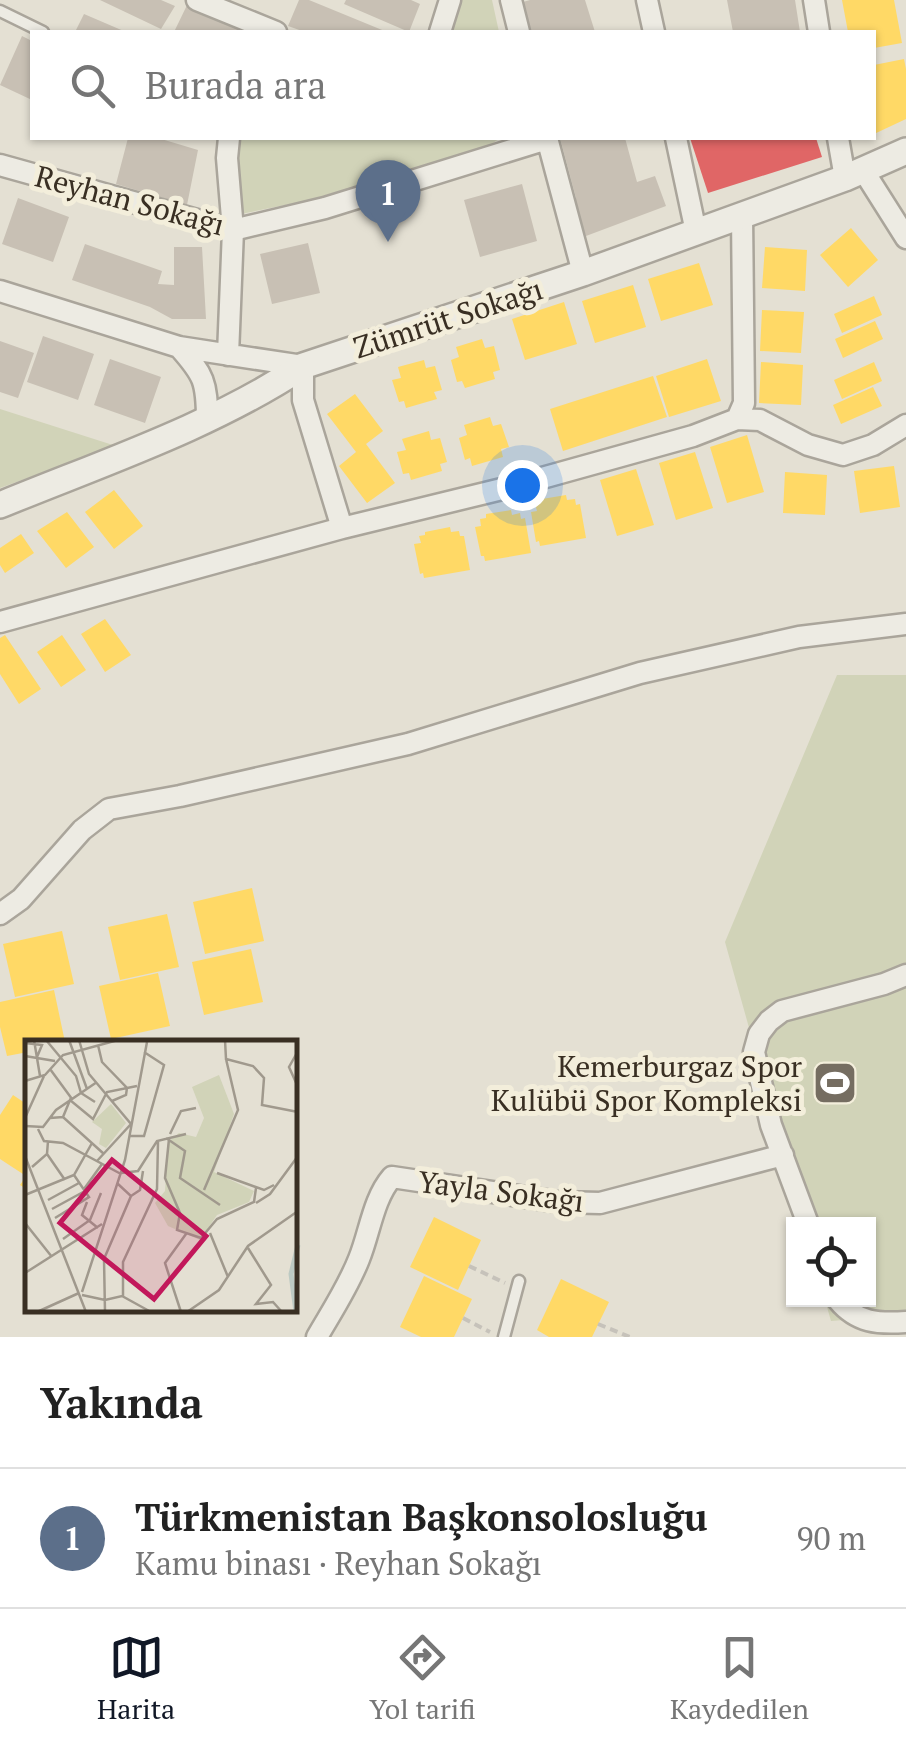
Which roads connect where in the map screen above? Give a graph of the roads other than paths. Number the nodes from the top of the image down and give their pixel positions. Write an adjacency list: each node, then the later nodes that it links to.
1 (197, 0): 8 (street)
2 (450, 0): 9 (street)
3 (511, 0): 10 (street)
4 (646, 0): 11 (street)
5 (814, 0): 12 (street)
6 (0, 11): 7 (lane)
7 (39, 30)
8 (271, 30)
9 (441, 30)
10 (518, 30)
11 (654, 30)
12 (819, 30)
13 (228, 140): 22 (street)
14 (541, 140): 22 (street, Reyhan Sokağı)
15 (548, 140): 25 (street)
16 (676, 140): 23 (street)
17 (839, 140): 20 (street)
18 (906, 152): 20 (street, Zümrüt Sokağı)
19 (0, 165): 22 (street, Reyhan Sokağı)
20 (854, 174): 21 (street, Zümrüt Sokağı); 24 (street)
21 (742, 215): 23 (street, Zümrüt Sokağı); 30 (street)
22 (233, 230): 28 (street)
23 (696, 232): 25 (street, Zümrüt Sokağı)
24 (906, 238)
25 (583, 272): 29 (street, Zümrüt Sokağı)
26 (0, 291): 27 (street)
27 (179, 347): 28 (street); 31 (street)
28 (228, 355): 29 (street)
29 (304, 366): 31 (street, Zümrüt Sokağı); 34 (street)
30 (737, 419): 32 (street); 34 (street)
31 (206, 420): 33 (street, Zümrüt Sokağı)
32 (906, 425)
33 (0, 505)
34 (342, 528): 35 (street)
35 (0, 622)
36 (906, 624): 37 (street)
37 (0, 914)
38 (906, 975): 39 (street)
39 (783, 1156): 40 (street); 44 (street, Yayla Sokağı)
40 (805, 1217)
41 (518, 1285): 45 (lane)
42 (846, 1307): 43 (street)
43 (906, 1322)
44 (316, 1337)
45 (502, 1337)

